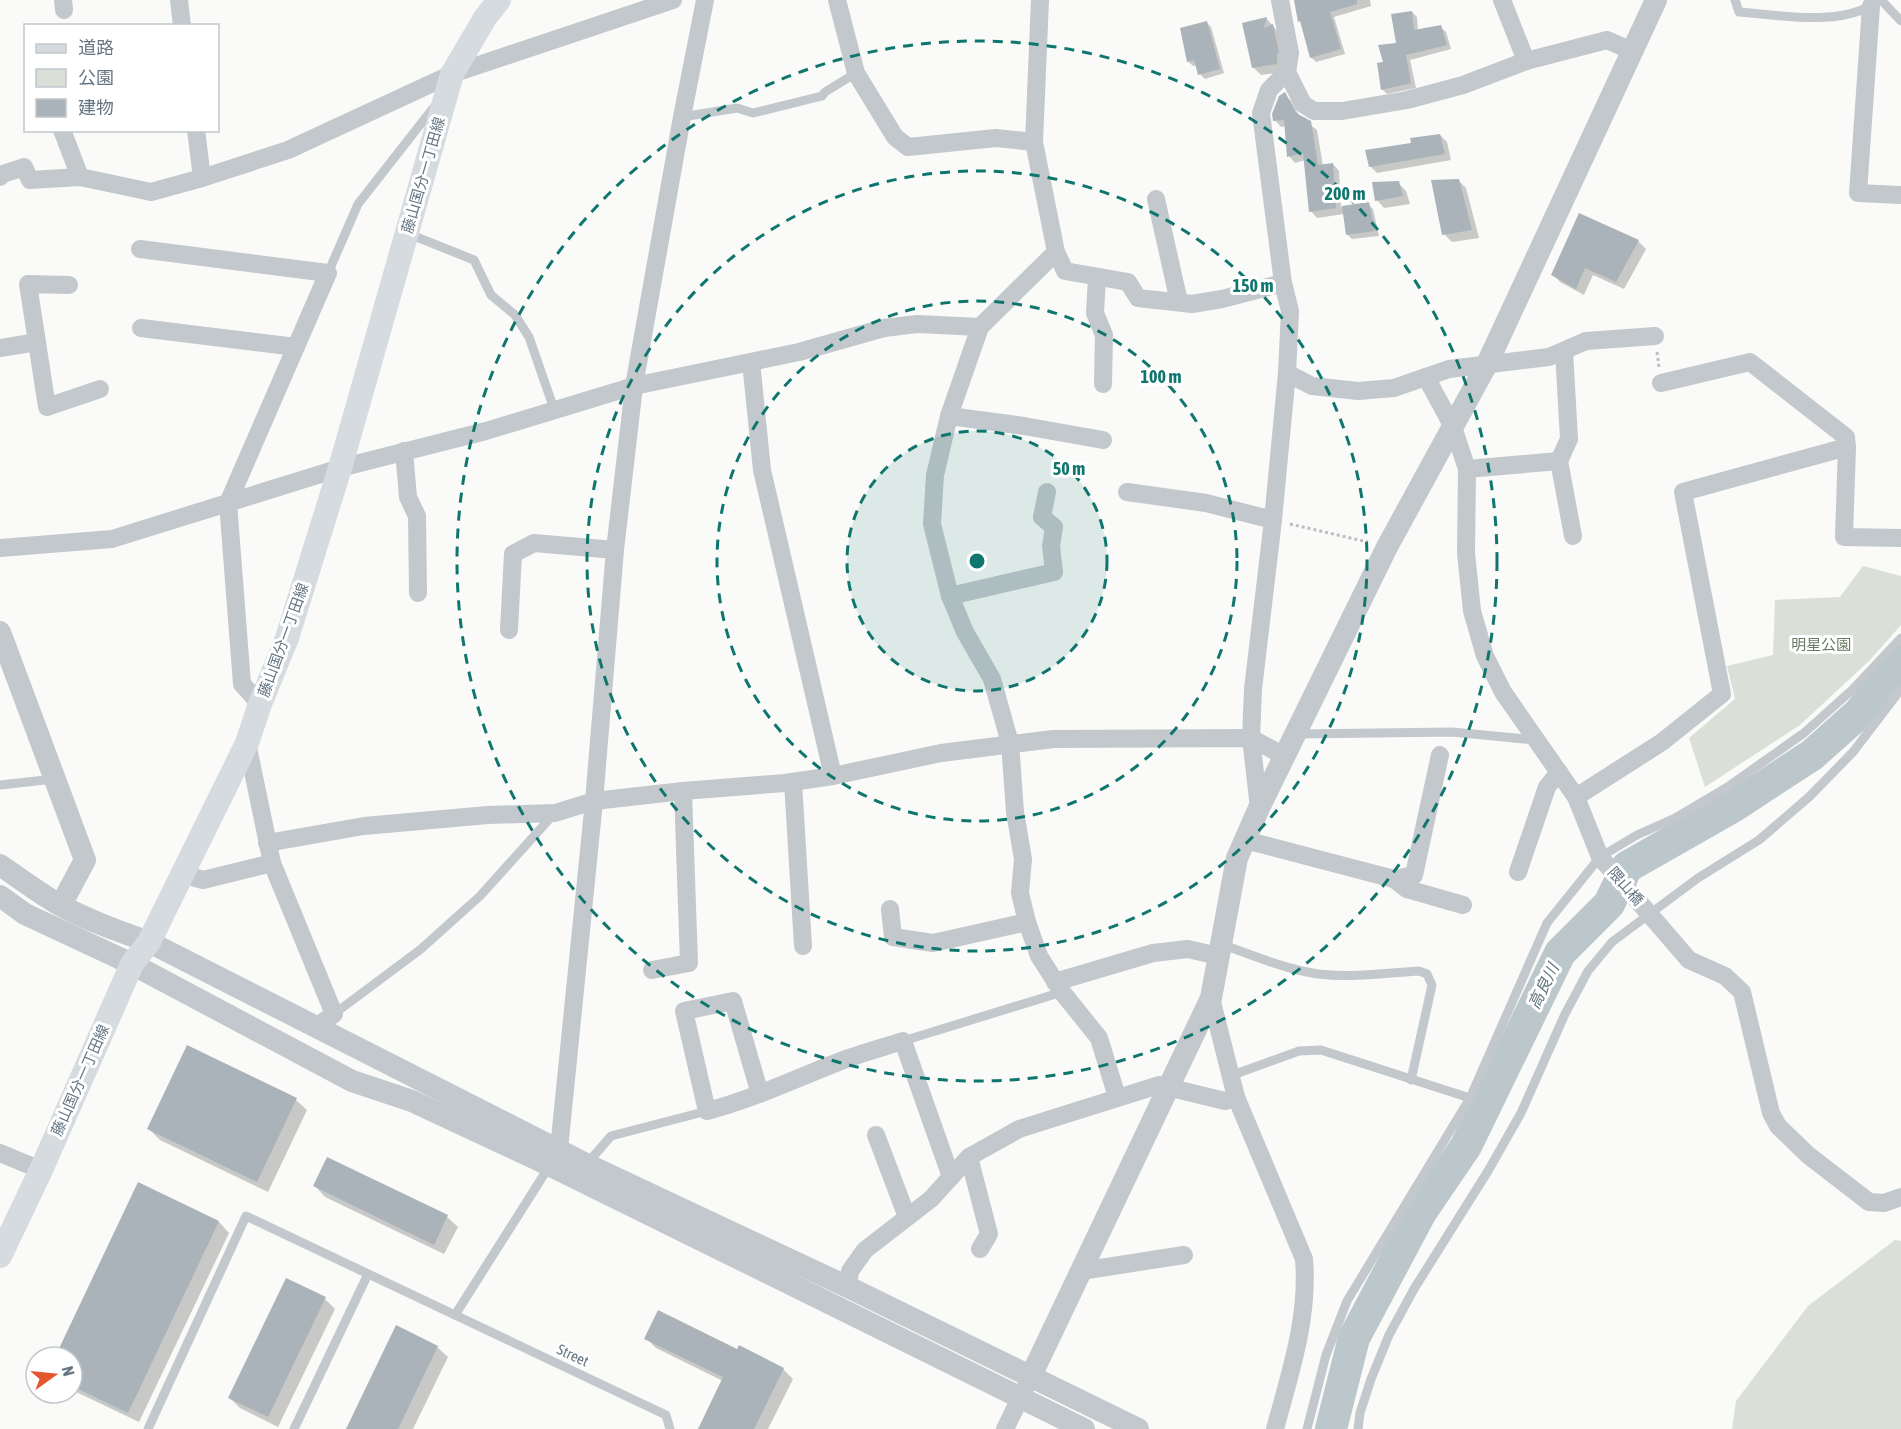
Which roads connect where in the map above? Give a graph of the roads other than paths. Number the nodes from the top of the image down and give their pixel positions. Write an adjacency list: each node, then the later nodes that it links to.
1 (179, 0): 13 (street)
2 (673, 0): 18 (street)
3 (705, 0): 19 (street)
4 (837, 0): 17 (street)
5 (1040, 0): 22 (street)
6 (1280, 0): 16 (street)
7 (1502, 0): 15 (street)
8 (1656, 0): 14 (street)
9 (1735, 0): 10 (lane)
10 (1877, 2): 12 (lane); 26 (street)
11 (489, 6): 18 (main road, 藤山国分一丁田線)
12 (1901, 21)
13 (182, 24)
14 (1632, 51): 15 (street); 44 (street)
15 (1526, 61): 16 (street)
16 (1287, 72): 33 (street)
17 (856, 74): 19 (lane); 22 (street)
18 (450, 83): 25 (street); 28 (main road, 藤山国分一丁田線); 31 (lane)
19 (681, 117): 49 (street)
20 (63, 132): 24 (street)
21 (196, 132): 25 (street)
22 (1034, 142): 30 (street)
23 (0, 177): 24 (street)
24 (80, 177): 25 (street)
25 (202, 178)
26 (1901, 195)
27 (1156, 198): 35 (street)
28 (407, 233): 51 (lane); 58 (main road, 藤山国分一丁田線)
29 (140, 249): 31 (street)
30 (1056, 252): 32 (street); 36 (street)
31 (328, 273): 40 (street)
32 (1097, 277): 35 (street); 48 (street)
33 (1283, 283): 35 (street); 45 (street)
34 (69, 285): 39 (street)
35 (1179, 302)
36 (980, 327): 43 (street); 52 (street)
37 (141, 328): 40 (street)
38 (1655, 336): 42 (street)
39 (37, 342): 41 (street); 50 (street)
40 (296, 347): 62 (street)
41 (0, 348)
42 (1564, 351): 44 (street); 57 (street)
43 (751, 362): 49 (street); 83 (street)
44 (1487, 364): 46 (street); 53 (street)
45 (1287, 373): 46 (street); 63 (street)
46 (1426, 377): 53 (street)
47 (1661, 383): 55 (street)
48 (1103, 384)
49 (634, 386): 51 (street); 67 (street)
50 (100, 389)
51 (554, 409): 56 (street)
52 (949, 416): 54 (street); 69 (street)
53 (1453, 427): 59 (street); 75 (street)
54 (1103, 440)
55 (1847, 447): 65 (street); 88 (street)
56 (404, 452): 58 (street); 68 (street)
57 (1559, 461): 59 (street); 64 (street)
58 (340, 468): 62 (street); 74 (main road, 藤山国分一丁田線)
59 (1467, 469): 77 (street)
60 (1047, 492): 69 (street)
61 (1127, 492): 63 (street)
62 (228, 503): 66 (street); 74 (street)
63 (1273, 520): 76 (street)
64 (1573, 536)
65 (1901, 538)
66 (0, 548)
67 (615, 550): 70 (street); 89 (street)
68 (418, 593)
69 (950, 596): 79 (street)
70 (509, 630)
71 (0, 632): 84 (street)
72 (1901, 638): 94 (lane)
73 (1901, 689): 104 (lane)
74 (260, 704): 78 (main road, 藤山国分一丁田線)
75 (1295, 734): 77 (lane); 81 (street)
76 (1251, 738): 79 (street); 81 (street); 90 (street)
77 (1536, 740): 82 (street)
78 (247, 743): 93 (street); 98 (main road, 藤山国分一丁田線)
79 (1010, 743): 83 (street); 105 (street)
80 (1440, 755): 99 (street)
81 (1284, 756): 90 (street)
82 (1559, 772): 88 (street); 97 (street)
83 (833, 776): 85 (street)
84 (55, 779): 86 (lane); 101 (street)
85 (792, 782): 87 (street); 107 (street)
86 (0, 785)
87 (683, 791): 89 (street); 110 (street)
88 (1576, 797): 94 (street)
89 (594, 801): 91 (street); 126 (street)
90 (1259, 808): 92 (street)
91 (555, 813): 93 (street); 113 (lane)
92 (1245, 840): 99 (street); 108 (street)
93 (267, 843): 95 (street)
94 (1600, 857): 104 (street, 隈山橋); 122 (lane)
95 (272, 863): 98 (street); 113 (street)
96 (0, 865): 101 (street)
97 (1518, 872)
98 (182, 874): 106 (main road, 藤山国分一丁田線)
99 (1394, 879): 102 (street)
100 (0, 896): 109 (street)
101 (61, 905): 106 (street)
102 (1463, 905)
103 (890, 909): 105 (street)
104 (1651, 914): 131 (street, 隈山橋); 150 (lane)
105 (1027, 922): 111 (street)
106 (149, 942): 109 (main road, 藤山国分一丁田線); 114 (street)
107 (802, 946)
108 (1219, 950): 111 (street); 112 (street); 117 (lane)
109 (132, 964): 126 (street); 129 (main road, 藤山国分一丁田線)
110 (651, 970)
111 (1059, 987): 115 (lane); 120 (street)
112 (1211, 998): 116 (street); 118 (street)
113 (334, 1014): 114 (street)
114 (316, 1027): 126 (street)
115 (903, 1041): 119 (street); 130 (street)
116 (1230, 1076): 117 (lane); 121 (street)
117 (1412, 1080): 122 (lane)
118 (1167, 1088): 120 (street); 121 (street); 136 (street)
119 (760, 1094): 123 (street); 123 (street)
120 (1117, 1097): 127 (street)
121 (1236, 1097): 148 (street)
122 (1470, 1098): 149 (lane)
123 (707, 1111): 128 (lane)
124 (876, 1135): 132 (street)
125 (0, 1153): 129 (street)
126 (554, 1157): 128 (street); 139 (lane); 141 (street)
127 (969, 1157): 130 (street); 133 (street)
128 (588, 1165): 138 (street)
129 (40, 1170): 135 (main road, 藤山国分一丁田線)
130 (951, 1177): 132 (street)
131 (1901, 1197)
132 (907, 1217): 138 (street)
133 (980, 1249)
134 (1184, 1255): 136 (street)
135 (0, 1256)
136 (1081, 1271): 140 (street)
137 (368, 1274): 139 (lane, Street); 142 (lane, Street); 143 (lane)
138 (848, 1287): 140 (street)
139 (455, 1315): 144 (lane, Street)
140 (1031, 1376): 141 (street); 147 (street)
141 (1021, 1398): 145 (street); 146 (street)
142 (148, 1429)
143 (294, 1429)
144 (670, 1429)
145 (1005, 1429)
146 (1084, 1429)
147 (1138, 1429)
148 (1275, 1429)
149 (1307, 1429)
150 (1358, 1429)

